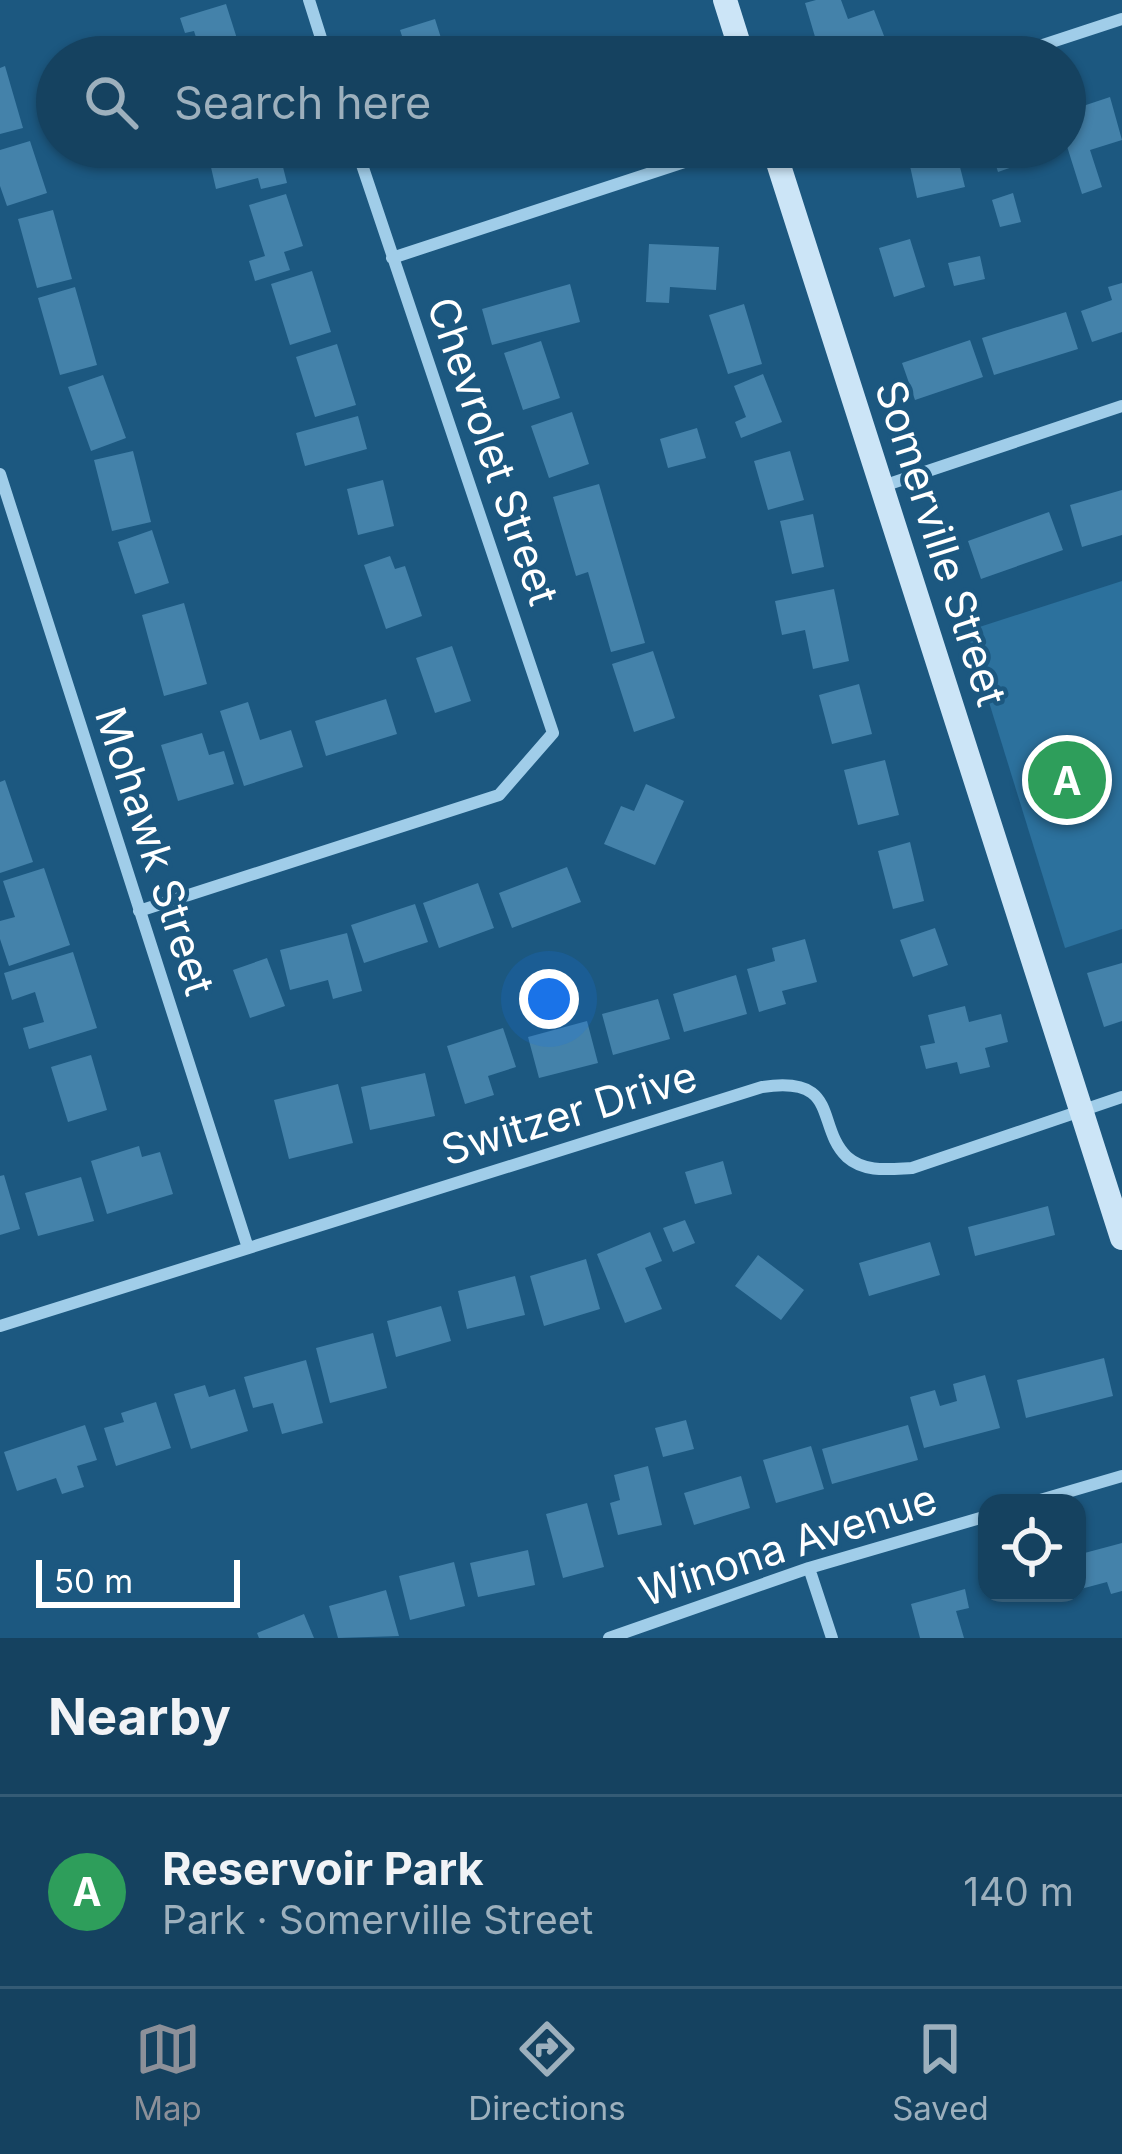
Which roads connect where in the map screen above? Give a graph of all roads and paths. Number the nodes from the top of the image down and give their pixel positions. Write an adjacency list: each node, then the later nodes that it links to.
1 (309, 0): 4 (street)
2 (725, 0): 5 (street)
3 (1122, 19): 6 (street)
4 (320, 36)
5 (736, 36)
6 (1070, 36)
7 (363, 168): 10 (street, Chevrolet Street)
8 (666, 168): 10 (street)
9 (779, 168): 13 (street, Somerville Street)
10 (392, 258): 14 (street, Chevrolet Street)
11 (1122, 406): 13 (street)
12 (0, 474): 14 (street, Mohawk Street)
13 (883, 486): 16 (street, Somerville Street)
14 (139, 911): 18 (street, Mohawk Street)
15 (1122, 1097): 16 (street, Switzer Drive)
16 (1081, 1110): 17 (street, Somerville Street); 18 (street, Switzer Drive)
17 (1122, 1238)
18 (248, 1248): 19 (street, Switzer Drive)
19 (0, 1326)
20 (1122, 1476): 21 (street)
21 (1061, 1494)
22 (978, 1519): 23 (street, Winona Avenue)
23 (809, 1568): 24 (street, Winona Avenue); 25 (street)
24 (609, 1638)
25 (832, 1638)

